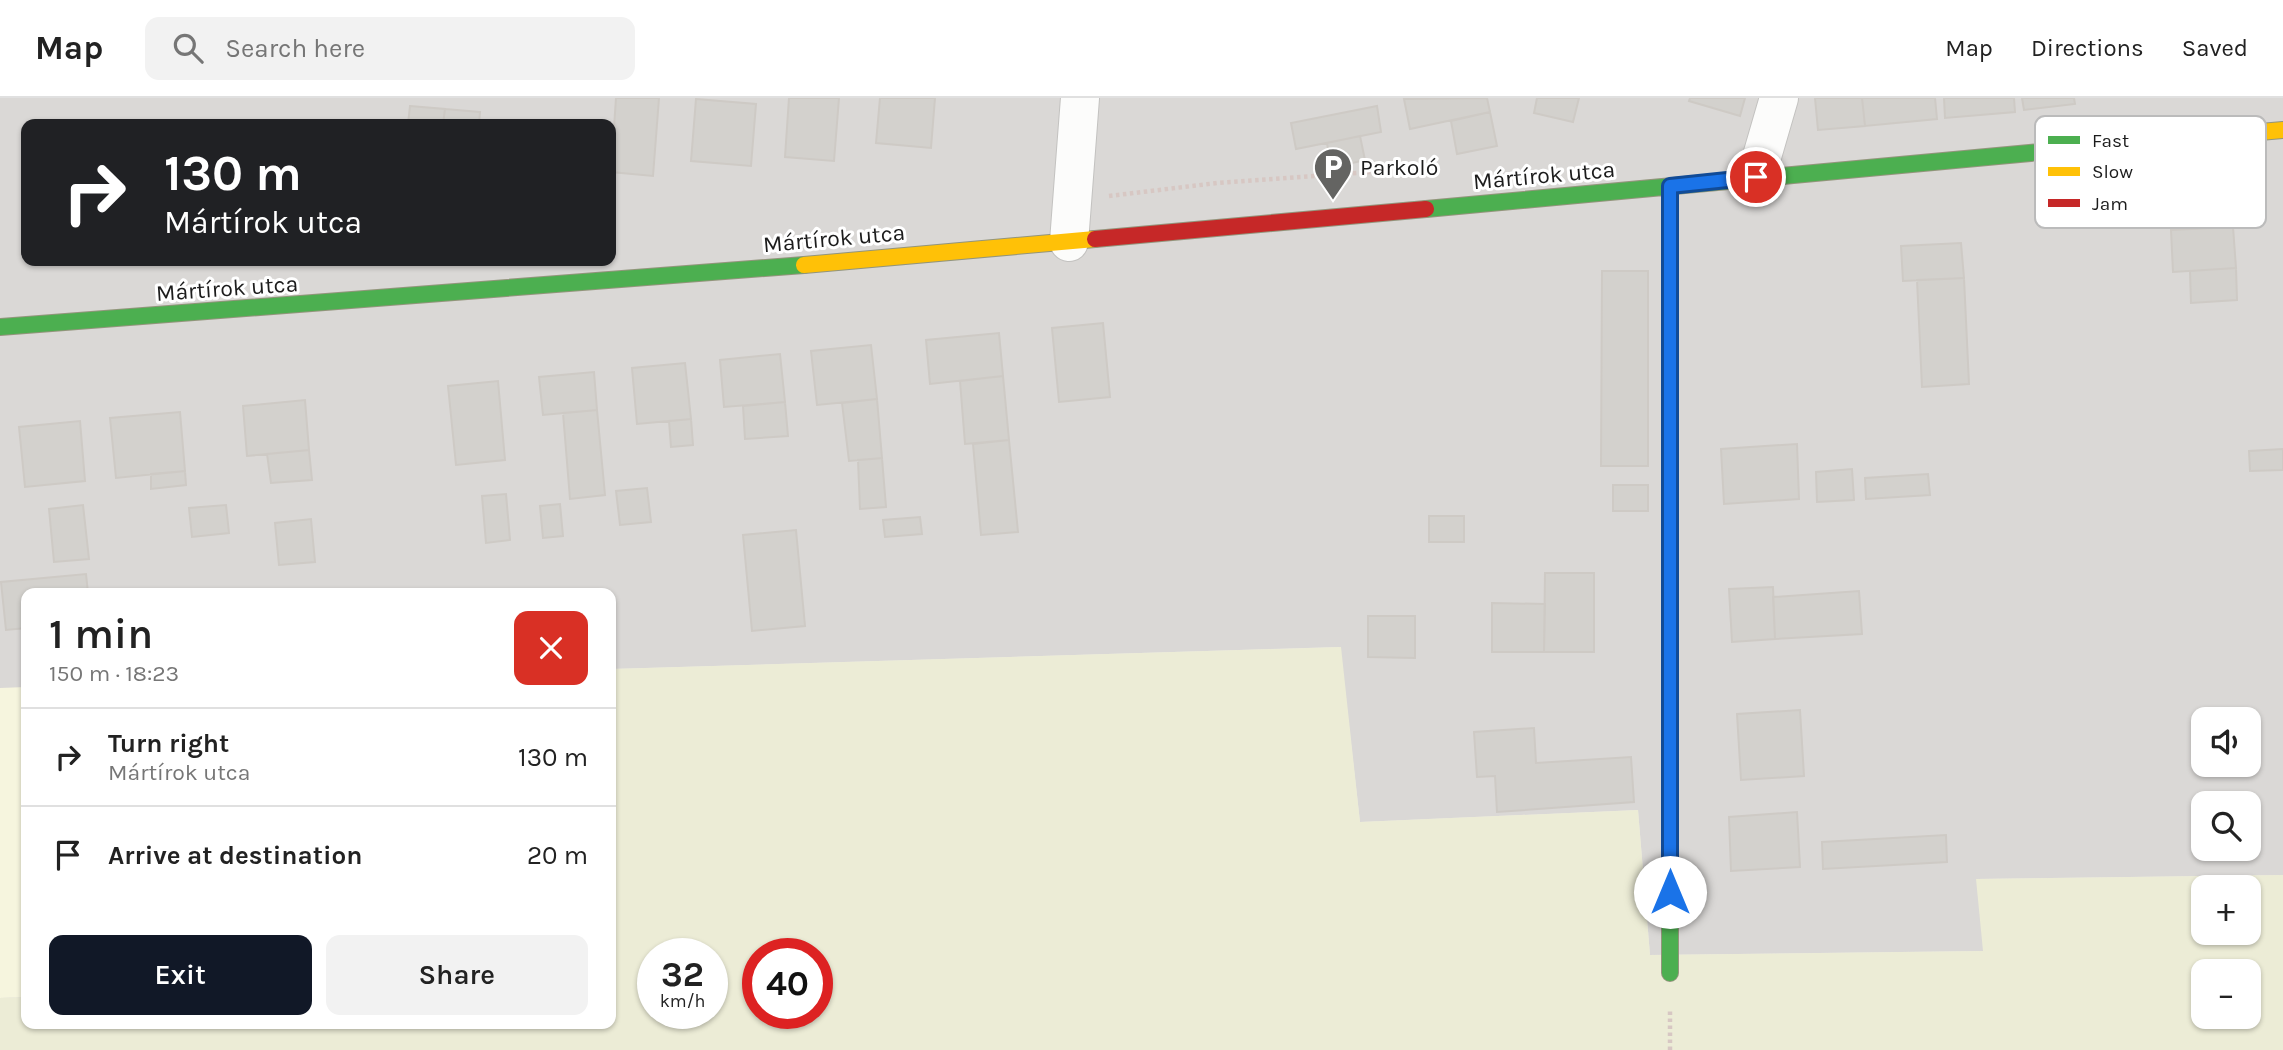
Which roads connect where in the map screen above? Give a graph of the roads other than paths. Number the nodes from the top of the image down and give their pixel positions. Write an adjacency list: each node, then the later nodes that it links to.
1 (1080, 98): 6 (street)
2 (1779, 98): 4 (street)
3 (2035, 152): 4 (main road, Mártírok utca)
4 (1756, 177): 5 (main road, Mártírok utca)
5 (1670, 186): 6 (main road, Mártírok utca); 8 (main road)
6 (1069, 242): 7 (main road, Mártírok utca)
7 (0, 327)
8 (1670, 974)

